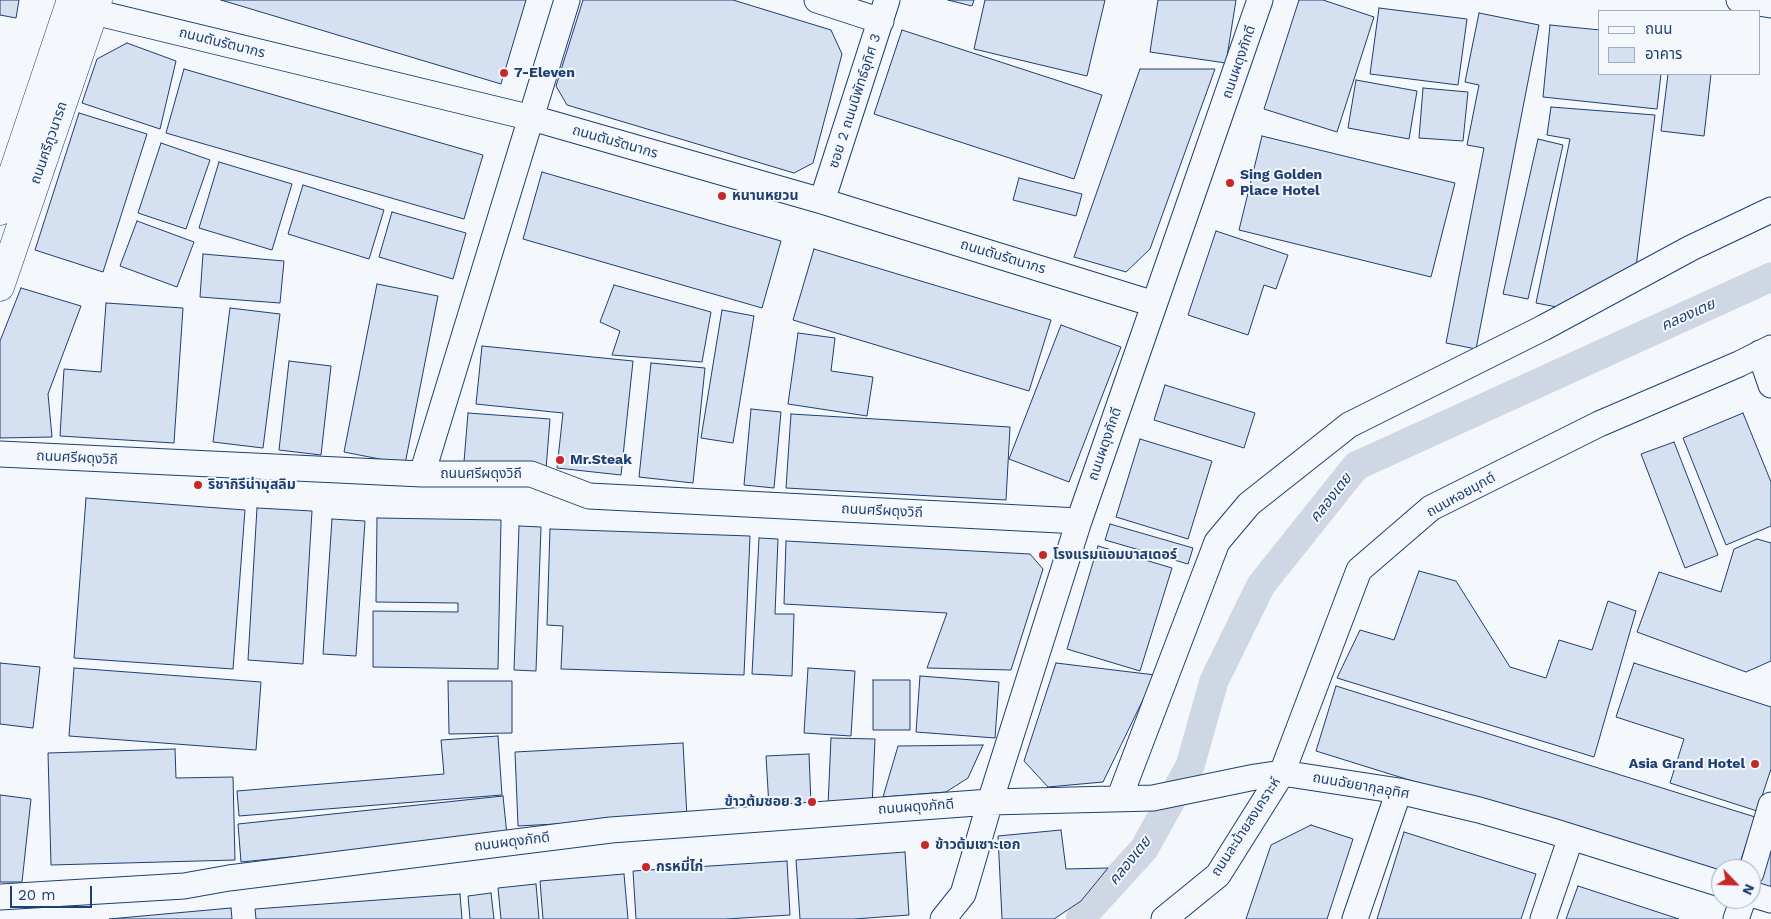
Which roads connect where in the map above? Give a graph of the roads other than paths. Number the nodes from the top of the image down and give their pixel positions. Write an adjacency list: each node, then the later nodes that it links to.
1 (567, 0): 8 (street)
2 (817, 0): 7 (street)
3 (1260, 0): 13 (street, ถนนผดุงภักดี)
4 (1739, 0): 6 (street)
5 (83, 4): 8 (street, ถนนตันรัตนากร); 11 (main road, ถนนศรีภูวนารถ); 12 (main road, ถนนศรีภูวนารถ)
6 (1771, 5)
7 (884, 10): 9 (street, ซอย 2 ถนนนิพัทธ์อุทิศ 3)
8 (532, 118): 9 (street, ถนนตันรัตนากร); 17 (street)
9 (822, 201): 13 (street, ถนนตันรัตนากร)
10 (1771, 210): 21 (street)
11 (0, 211)
12 (0, 287)
13 (1154, 304): 18 (street, ถนนผดุงภักดี)
14 (1766, 351): 15 (street); 19 (street, ถนนหอยมุกต์)
15 (1771, 384)
16 (0, 454): 17 (street, ถนนศรีผดุงวิถี)
17 (422, 474): 18 (street, ถนนศรีผดุงวิถี)
18 (1079, 521): 22 (street, ถนนผดุงภักดี)
19 (1282, 773): 20 (street, ถนนฉัยยากุลอุทิศ); 21 (street, ถนนฉัยยากุลอุทิศ); 29 (street, ถนนละม้ายสงเคราะห์)
20 (1399, 791): 24 (street, ถนนฉัยยากุลอุทิศ); 30 (street)
21 (1119, 798): 22 (street, ถนนฉัยยากุลอุทิศ)
22 (990, 802): 27 (street, ถนนผดุงภักดี); 28 (street)
23 (1771, 805): 25 (street)
24 (1570, 837): 26 (street, ถนนฉัยยากุลอุทิศ); 31 (street)
25 (1755, 859)
26 (1711, 881)
27 (0, 897)
28 (944, 919)
29 (1164, 919)
30 (1355, 919)
31 (1543, 919)

